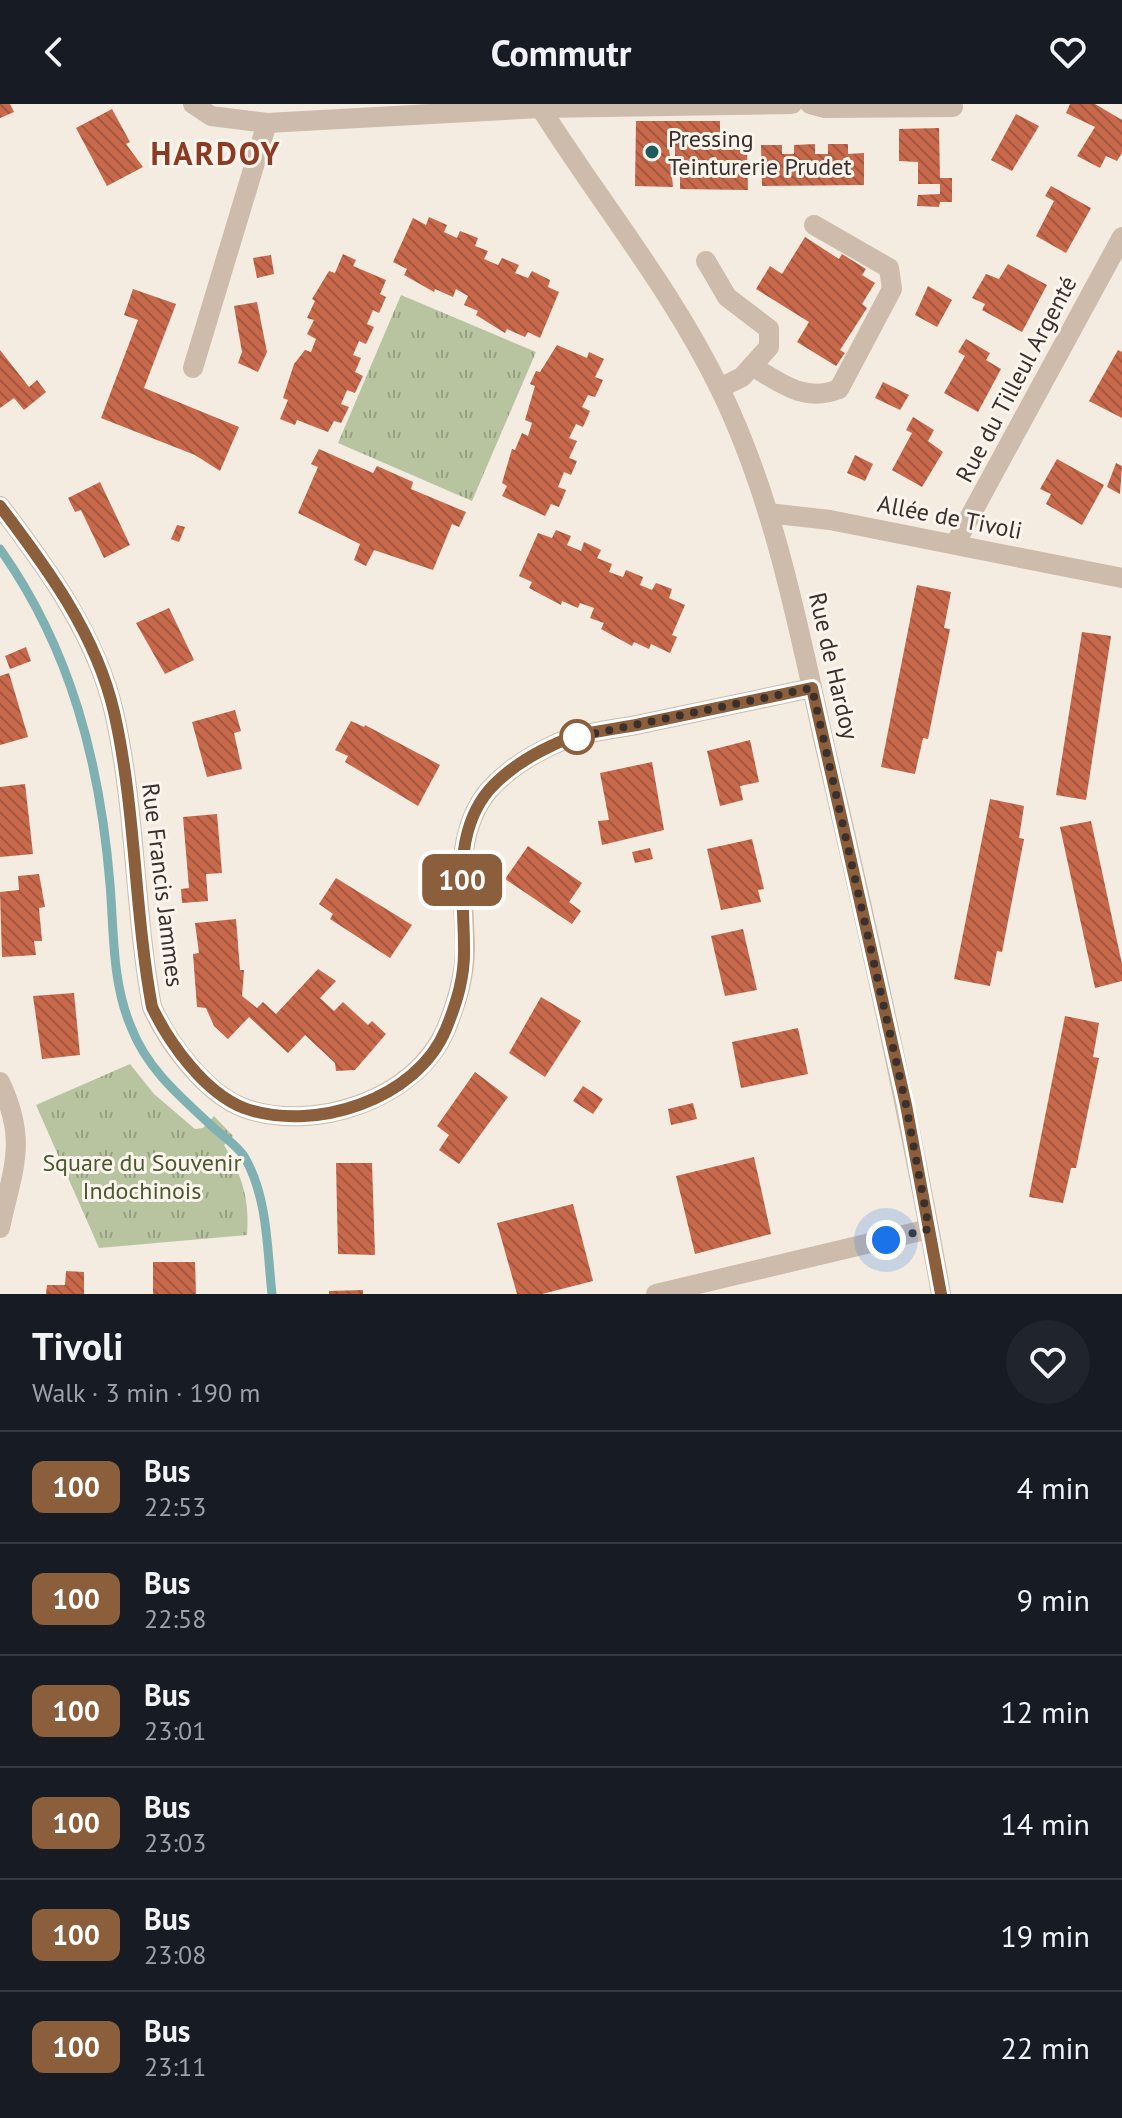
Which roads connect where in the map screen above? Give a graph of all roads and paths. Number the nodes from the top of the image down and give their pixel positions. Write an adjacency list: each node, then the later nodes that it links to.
1 (193, 104): 6 (street)
2 (792, 104): 4 (street)
3 (810, 104): 5 (street)
4 (539, 106): 6 (street); 12 (street, Rue de Hardoy)
5 (953, 107)
6 (267, 123): 11 (street)
7 (814, 225): 10 (street)
8 (1122, 237): 15 (street, Rue du Tilleul Argenté)
9 (706, 261): 10 (street)
10 (752, 366): 12 (street)
11 (193, 368)
12 (720, 388): 14 (street, Rue de Hardoy)
13 (0, 506): 17 (street, Rue Francis Jammes)
14 (768, 513): 15 (street, Allée de Tivoli); 17 (street, Rue de Hardoy)
15 (955, 544): 16 (street, Allée de Tivoli)
16 (1122, 578)
17 (812, 688): 20 (street, Rue de Hardoy)
18 (0, 1082): 19 (street)
19 (0, 1228)
20 (929, 1229): 21 (street); 22 (street, Rue de Hardoy)
21 (656, 1294)
22 (941, 1294)

